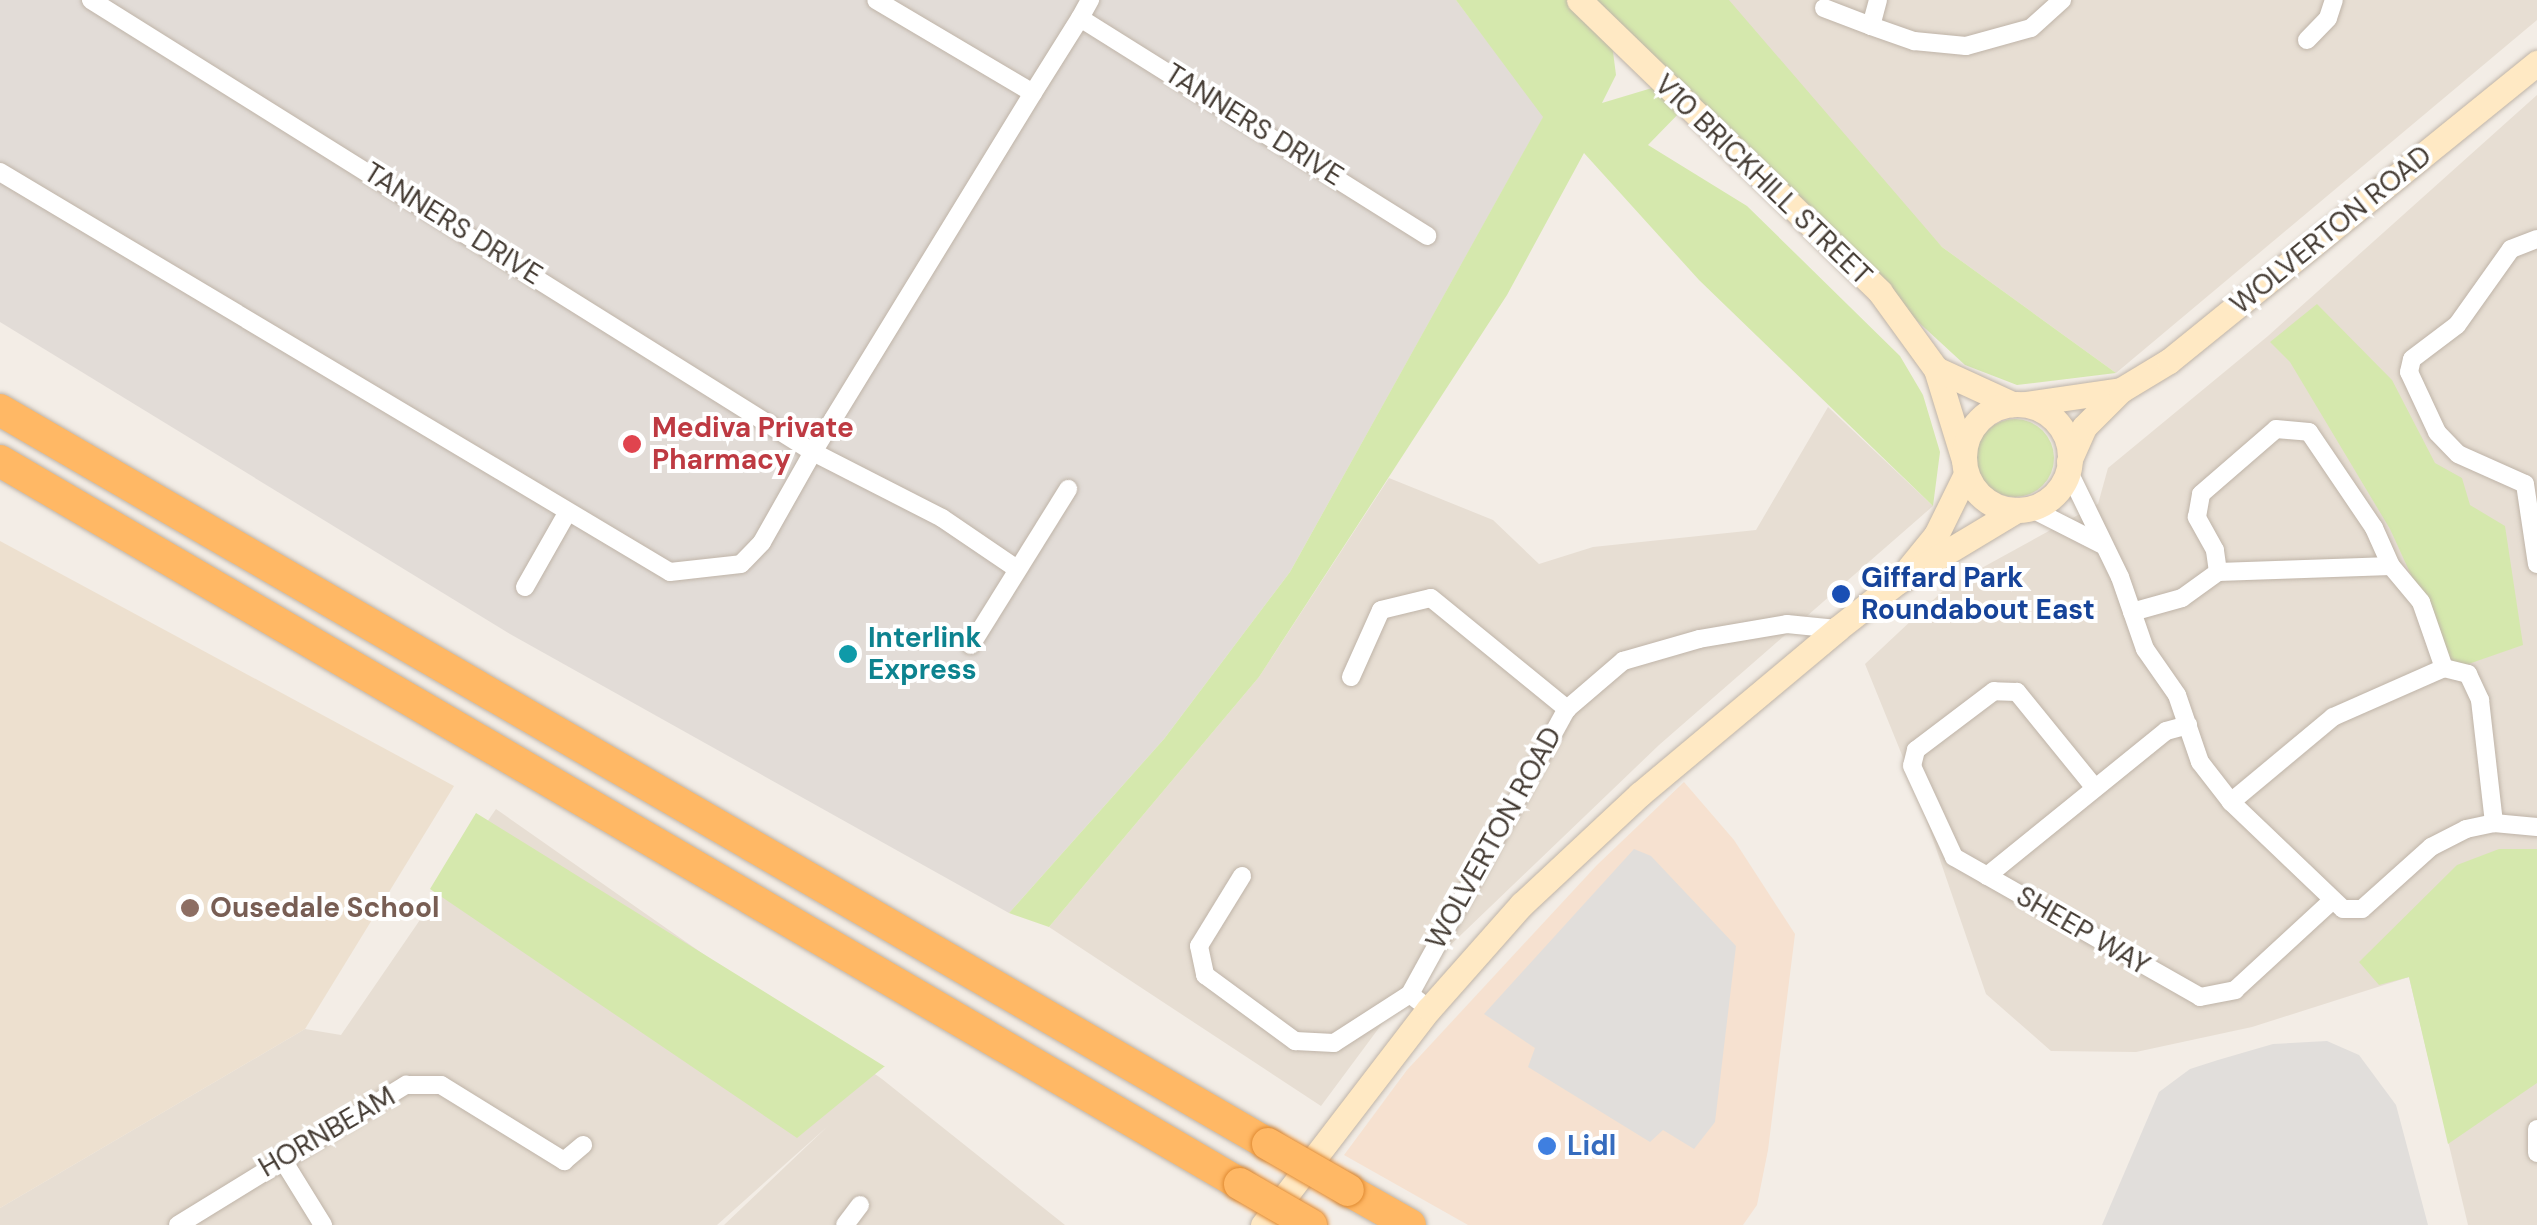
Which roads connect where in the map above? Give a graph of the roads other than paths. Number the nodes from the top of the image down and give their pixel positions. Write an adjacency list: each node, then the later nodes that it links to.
1 (91, 0): 21 (street, TANNERS DRIVE)
2 (876, 0): 13 (street)
3 (1090, 0): 9 (street)
4 (1579, 0): 17 (street, V10 BRICKHILL STREET)
5 (1878, 0): 10 (street)
6 (2062, 0): 10 (street)
7 (2334, 0): 11 (street)
8 (1824, 8): 10 (street)
9 (1080, 18): 13 (street); 15 (street, TANNERS DRIVE)
10 (1871, 26)
11 (2307, 40)
12 (2537, 63): 18 (street, WOLVERTON ROAD)
13 (1033, 93): 21 (street)
14 (0, 172): 28 (street)
15 (1427, 236)
16 (2537, 239): 25 (street)
17 (1936, 368): 19 (street, V10 BRICKHILL STREET); 24 (street, V10 BRICKHILL STREET)
18 (2121, 390): 19 (street, WOLVERTON ROAD); 23 (street, WOLVERTON ROAD)
19 (2019, 404): 23 (street); 24 (street)
20 (0, 410): 61 (highway, bridge)
21 (813, 452): 28 (street); 32 (street, TANNERS DRIVE)
22 (0, 461): 60 (highway, bridge)
23 (2068, 465): 27 (street); 29 (street)
24 (1965, 467): 27 (street); 34 (street, WOLVERTON ROAD)
25 (2531, 477): 30 (street)
26 (1068, 490): 32 (street)
27 (2024, 509): 29 (street); 34 (street, WOLVERTON ROAD)
28 (567, 513): 35 (street)
29 (2101, 544): 36 (street)
30 (2537, 564)
31 (2391, 566): 33 (street); 33 (street); 39 (street)
32 (1017, 569): 38 (street)
33 (2218, 572): 36 (street)
34 (1897, 582): 37 (street, WOLVERTON ROAD)
35 (525, 587)
36 (2132, 612): 42 (street)
37 (1837, 629): 41 (street, WOLVERTON ROAD); 50 (street, WOLVERTON ROAD)
38 (970, 645)
39 (2444, 668): 44 (street); 45 (street)
40 (1351, 677): 41 (street)
41 (1567, 709): 50 (street, WOLVERTON ROAD)
42 (2188, 725): 43 (street, SHEEP WAY); 44 (street)
43 (2096, 788): 48 (street, SHEEP WAY); 48 (street)
44 (2231, 802): 49 (street)
45 (2494, 823): 46 (street); 49 (street)
46 (2537, 827)
47 (1242, 876): 50 (street)
48 (1987, 876): 49 (street, SHEEP WAY)
49 (2333, 900)
50 (1420, 1002): 59 (street, WOLVERTON ROAD)
51 (2537, 1129): 53 (street)
52 (583, 1145): 54 (street, HORNBEAM)
53 (2537, 1153)
54 (281, 1158): 56 (street, HORNBEAM); 57 (street)
55 (860, 1205): 58 (street)
56 (178, 1225)
57 (324, 1225)
58 (845, 1225)
59 (1263, 1225)
60 (1311, 1225)
61 (1410, 1225)

